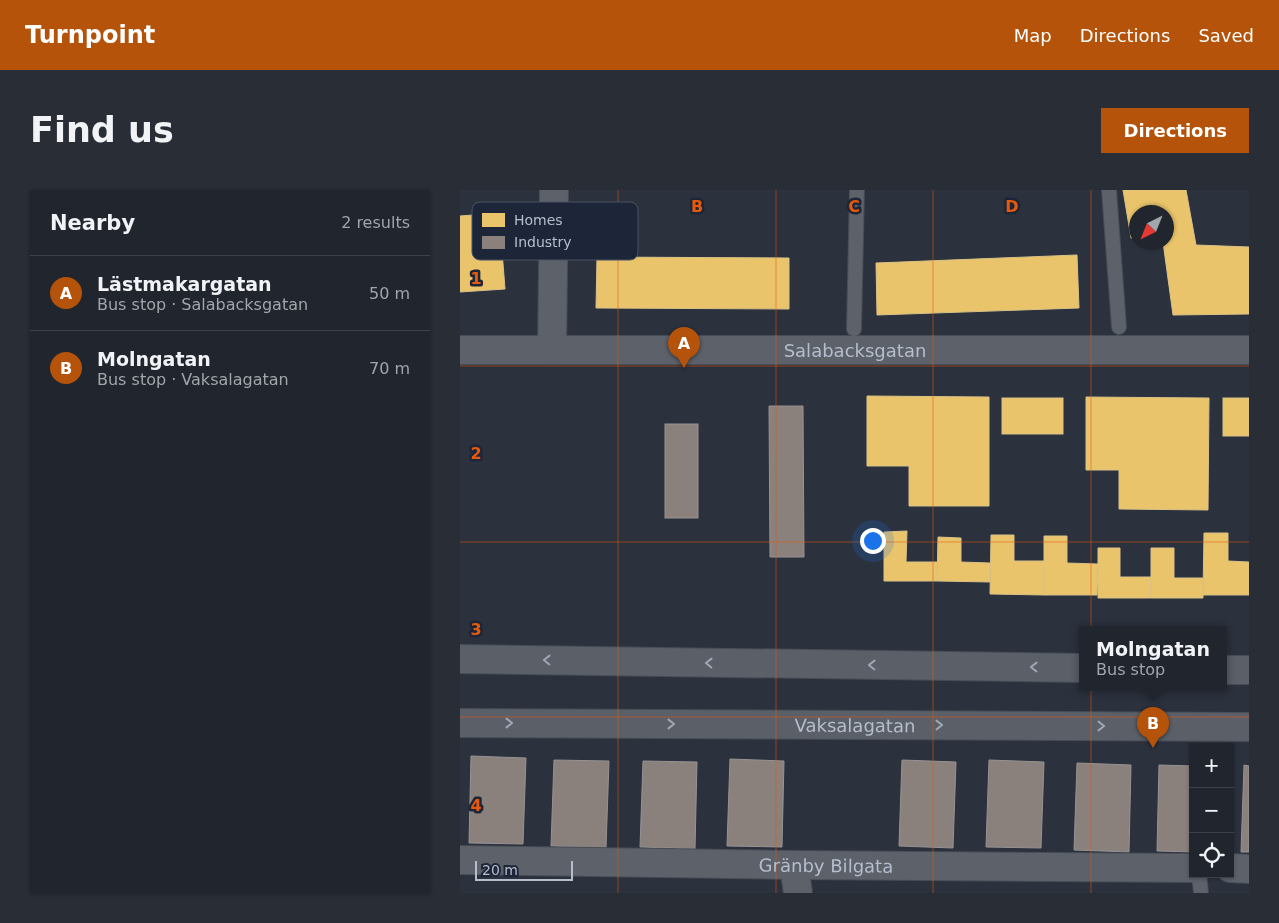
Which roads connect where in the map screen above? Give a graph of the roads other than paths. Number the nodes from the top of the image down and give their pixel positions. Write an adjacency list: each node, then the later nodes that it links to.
1 (857, 190): 5 (lane)
2 (1109, 190): 4 (lane)
3 (553, 260): 7 (street)
4 (1119, 327)
5 (854, 328)
6 (460, 350): 7 (street, Salabacksgatan)
7 (552, 350): 8 (street, Salabacksgatan)
8 (1249, 350)
9 (460, 659): 10 (main road, one-way to 9)
10 (1079, 668)
11 (1227, 670): 12 (main road)
12 (1249, 670)
13 (460, 723): 14 (main road, Vaksalagatan, one-way to 14)
14 (1249, 727)
15 (460, 860): 16 (street, Gränby Bilgata)
16 (794, 865): 17 (street, Gränby Bilgata); 21 (street)
17 (1189, 868)
18 (1234, 868): 19 (street)
19 (1249, 869)
20 (1199, 878): 22 (lane)
21 (798, 893)
22 (1201, 893)

